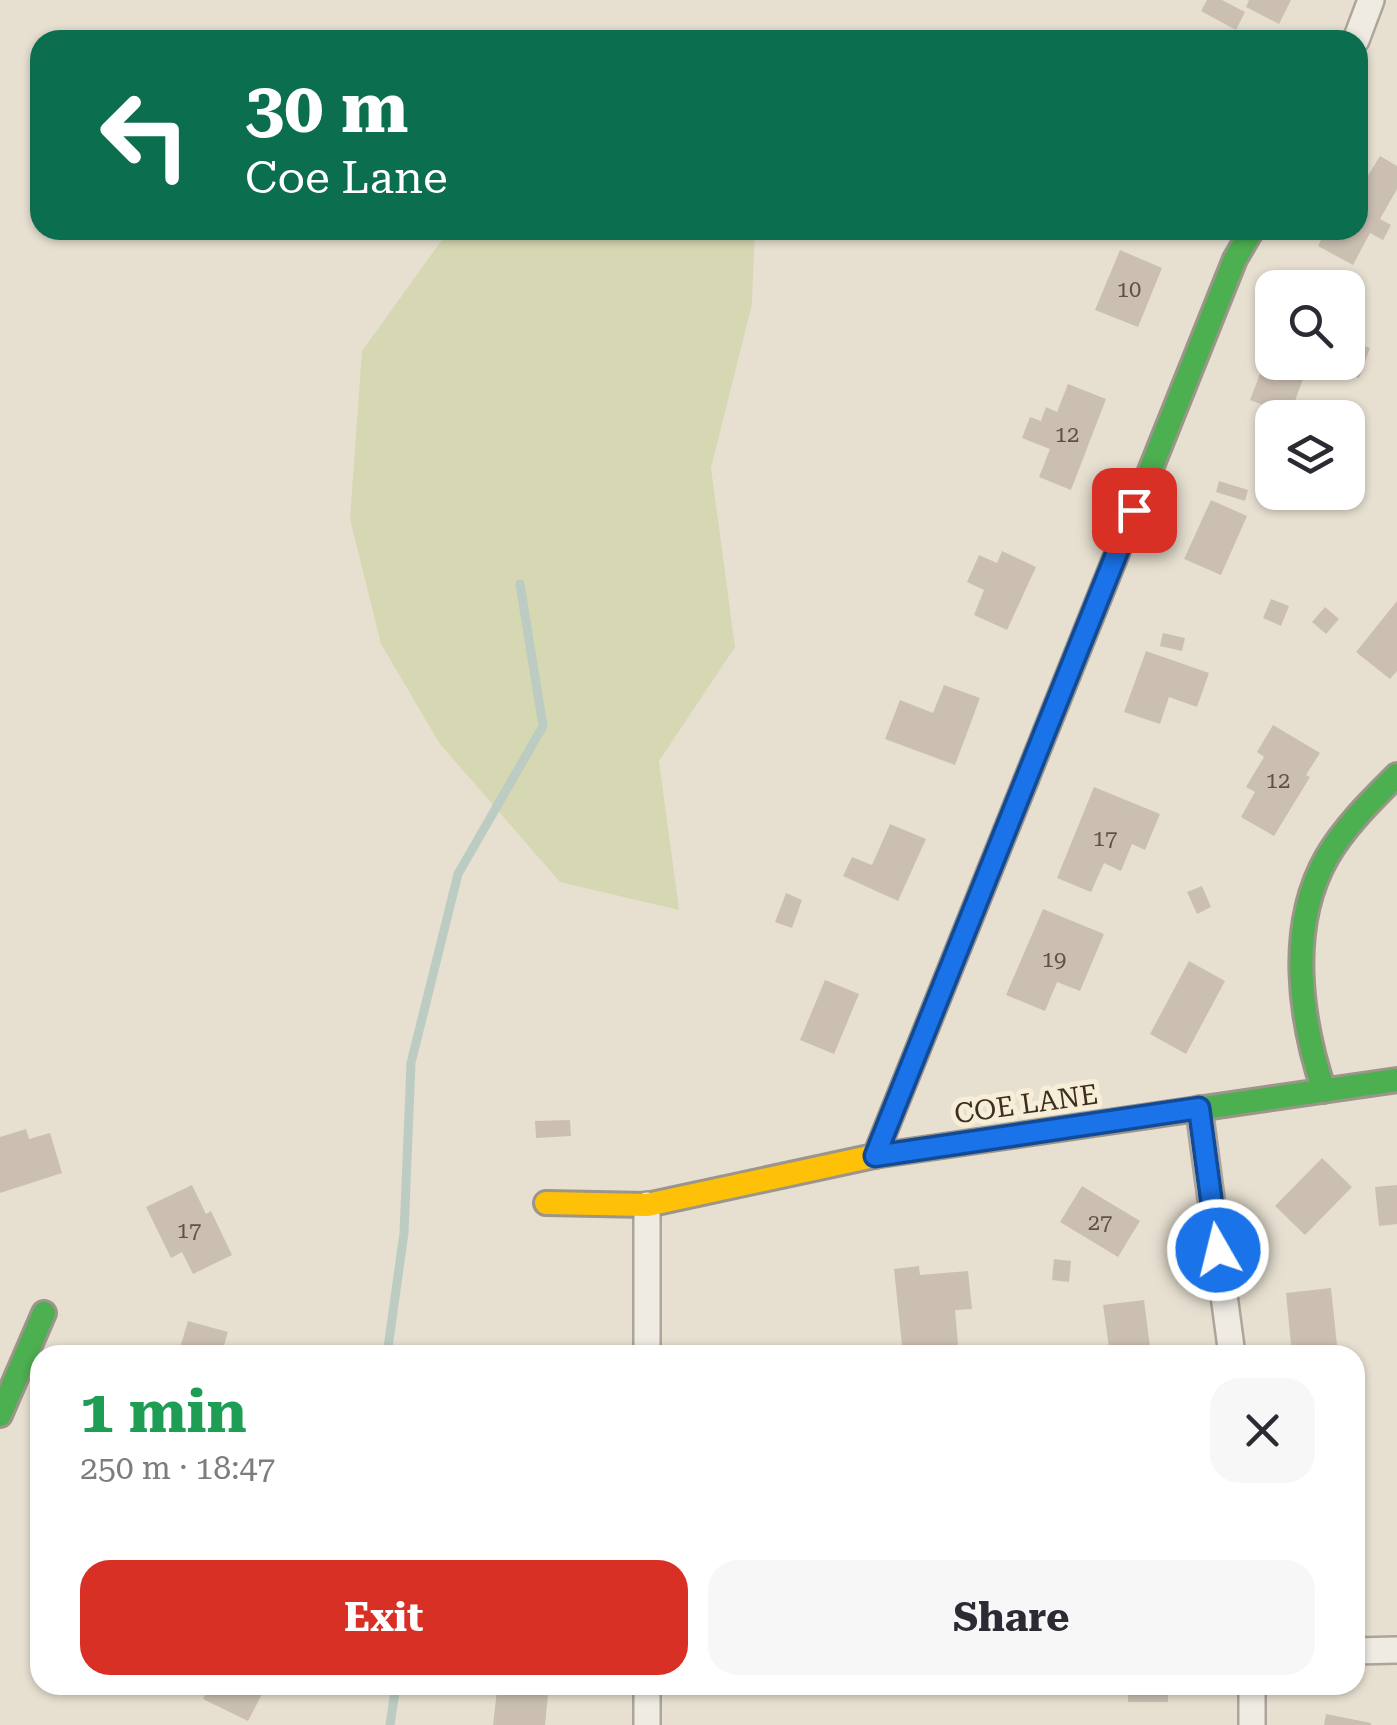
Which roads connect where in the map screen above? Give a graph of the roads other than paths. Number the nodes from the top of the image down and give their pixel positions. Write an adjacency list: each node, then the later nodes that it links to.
1 (1372, 0): 2 (street)
2 (1360, 30)
3 (1247, 240): 8 (street)
4 (1397, 775): 6 (street)
5 (1397, 1080): 6 (street, COE LANE)
6 (1324, 1091): 7 (street, COE LANE)
7 (1199, 1108): 8 (street, COE LANE); 15 (street)
8 (875, 1156): 10 (street, COE LANE)
9 (546, 1203): 10 (street, COE LANE)
10 (647, 1205): 14 (street)
11 (44, 1313): 13 (street)
12 (30, 1345): 16 (street)
13 (30, 1345)
14 (646, 1345)
15 (1231, 1345)
16 (0, 1415)
17 (1365, 1650): 18 (street)
18 (1397, 1650)
19 (647, 1695): 21 (street)
20 (1252, 1695): 22 (street)
21 (647, 1725)
22 (1252, 1725)

